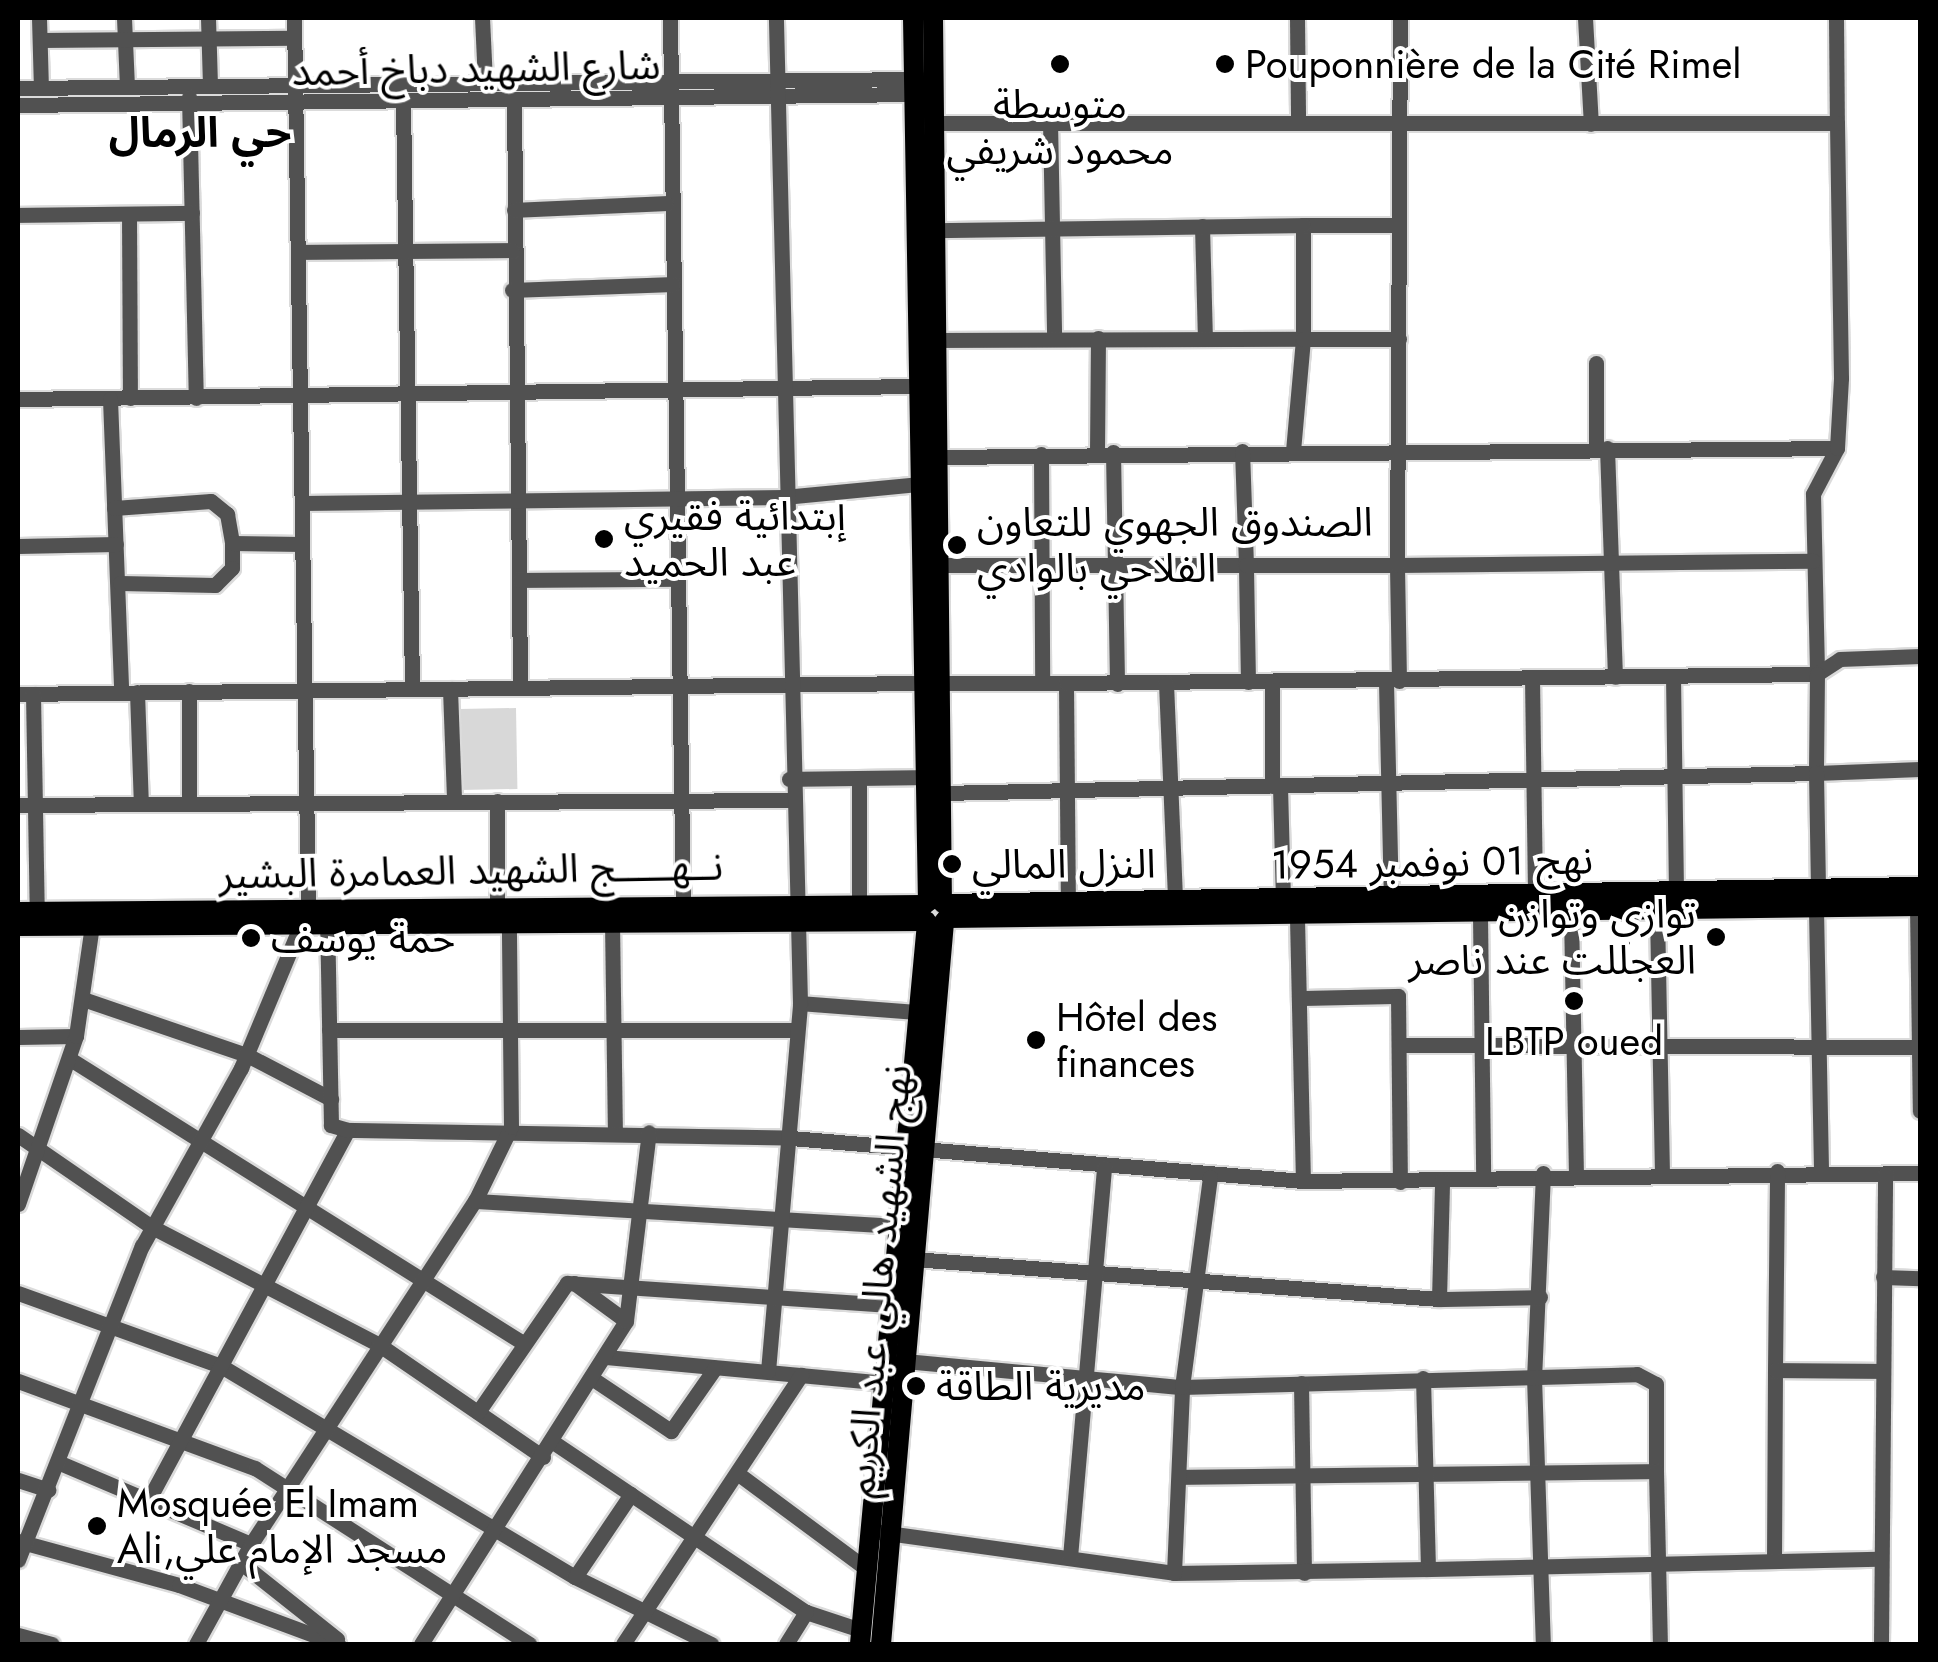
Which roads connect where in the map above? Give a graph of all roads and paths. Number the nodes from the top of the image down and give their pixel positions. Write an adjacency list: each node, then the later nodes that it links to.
1 (39, 18): 16 (street)
2 (124, 18): 17 (street)
3 (208, 18): 14 (street)
4 (294, 18): 15 (street)
5 (482, 18): 19 (street)
6 (670, 18): 18 (street)
7 (776, 18): 27 (street)
8 (913, 18): 24 (main road)
9 (933, 18): 24 (main road)
10 (1297, 18): 35 (street)
11 (1400, 18): 36 (street)
12 (1586, 18): 39 (street)
13 (1836, 18): 38 (street)
14 (209, 38): 15 (street); 17 (street); 22 (street)
15 (294, 38): 20 (street)
16 (40, 40): 17 (street); 26 (street)
17 (125, 40): 23 (street)
18 (670, 80): 19 (street, شارع الشهيد دباخ أحمد); 27 (street, شارع الشهيد دباخ أحمد); 28 (street)
19 (485, 82): 20 (street, شارع الشهيد دباخ أحمد)
20 (295, 84): 22 (street, شارع الشهيد دباخ أحمد); 32 (street)
21 (188, 85): 22 (street, شارع الشهيد دباخ أحمد); 23 (street, شارع الشهيد دباخ أحمد); 31 (street)
22 (210, 85)
23 (128, 86): 26 (street, شارع الشهيد دباخ أحمد)
24 (926, 86): 27 (street, شارع الشهيد دباخ أحمد); 37 (main road); 63 (main road)
25 (18, 88): 26 (street, شارع الشهيد دباخ أحمد)
26 (41, 88)
27 (777, 89): 28 (street, شارع الشهيد دباخ أحمد); 62 (street)
28 (670, 98): 29 (street, شارع الشهيد دباخ أحمد); 40 (street)
29 (514, 100): 30 (street, شارع الشهيد دباخ أحمد); 41 (street)
30 (402, 101): 32 (street, شارع الشهيد دباخ أحمد); 50 (street)
31 (189, 104): 32 (street, شارع الشهيد دباخ أحمد); 33 (street, شارع الشهيد دباخ أحمد); 43 (street)
32 (296, 104): 52 (street)
33 (18, 105)
34 (1050, 121): 35 (street); 37 (street); 48 (street)
35 (1298, 121): 36 (street)
36 (1401, 122): 39 (street); 46 (street)
37 (938, 123): 49 (main road)
38 (1837, 123): 39 (street); 73 (street)
39 (1591, 124)
40 (666, 203): 41 (street); 53 (street)
41 (514, 210): 51 (street)
42 (129, 214): 43 (street); 44 (street); 68 (street)
43 (192, 214): 69 (street)
44 (18, 215)
45 (1304, 225): 46 (street); 47 (street); 58 (street)
46 (1398, 225): 59 (street)
47 (1202, 226): 48 (street); 57 (street)
48 (1053, 228): 49 (street); 55 (street)
49 (940, 230): 60 (main road)
50 (406, 249): 51 (street); 52 (street); 65 (street)
51 (512, 250): 54 (street)
52 (298, 252): 67 (street)
53 (672, 284): 54 (street); 64 (street)
54 (512, 290): 66 (street)
55 (1054, 337): 56 (street); 60 (street)
56 (1098, 338): 57 (street); 77 (street)
57 (1205, 338): 58 (street)
58 (1303, 339): 59 (street); 76 (street)
59 (1400, 339): 74 (street)
60 (937, 340): 79 (main road)
61 (1596, 363): 72 (street)
62 (778, 386): 63 (street); 64 (street); 82 (street)
63 (918, 386): 80 (main road)
64 (675, 390): 66 (street); 81 (street)
65 (409, 394): 66 (street); 67 (street); 84 (street)
66 (518, 394): 83 (street)
67 (301, 395): 69 (street); 85 (street)
68 (130, 398): 69 (street); 71 (street)
69 (196, 398)
70 (18, 399): 71 (street)
71 (110, 399): 86 (street)
72 (1602, 448): 73 (street); 74 (street); 95 (street)
73 (1837, 448): 91 (street)
74 (1396, 449): 76 (street); 97 (street)
75 (1242, 451): 76 (street); 77 (street); 94 (street)
76 (1293, 451)
77 (1105, 452): 78 (street); 93 (street)
78 (1042, 454): 79 (street); 96 (street)
79 (937, 457): 92 (main road)
80 (920, 484): 82 (street); 110 (main road)
81 (674, 496): 82 (street); 83 (street); 98 (street)
82 (784, 497): 116 (street)
83 (521, 500): 84 (street); 99 (street)
84 (411, 501): 85 (street); 118 (street)
85 (302, 503): 89 (street)
86 (114, 508): 87 (street); 88 (street)
87 (232, 543): 89 (street); 100 (street)
88 (116, 544): 90 (street); 100 (street)
89 (302, 544): 119 (street)
90 (18, 546)
91 (1814, 560): 95 (street); 102 (street)
92 (940, 565): 96 (street); 110 (main road)
93 (1112, 565): 94 (street); 96 (street); 113 (street)
94 (1246, 565): 97 (street); 108 (street)
95 (1612, 565): 97 (street); 105 (street)
96 (1041, 566): 107 (street)
97 (1397, 566): 106 (street)
98 (676, 579): 99 (street); 115 (street)
99 (520, 580): 114 (street)
100 (120, 583): 120 (street)
101 (1920, 656): 102 (street)
102 (1816, 674): 103 (street); 124 (street)
103 (1674, 676): 105 (street); 128 (street)
104 (1532, 678): 105 (street); 106 (street); 129 (street)
105 (1614, 678)
106 (1393, 681): 109 (street); 130 (street)
107 (1042, 682): 110 (street); 111 (street)
108 (1248, 682): 109 (street); 112 (street)
109 (1272, 682): 131 (street)
110 (932, 683): 116 (street); 125 (main road); 134 (main road)
111 (1066, 683): 113 (street); 133 (street)
112 (1166, 683): 113 (street); 132 (street)
113 (1116, 684)
114 (520, 686): 115 (street); 117 (street)
115 (679, 686): 116 (street); 136 (street)
116 (789, 686): 127 (street)
117 (450, 689): 118 (street); 135 (street)
118 (412, 690): 119 (street)
119 (304, 691): 121 (street); 139 (street)
120 (129, 692): 121 (street); 122 (street); 140 (street)
121 (189, 692): 141 (street)
122 (26, 694): 142 (street)
123 (1920, 769): 124 (street)
124 (1816, 773): 128 (street); 149 (street)
125 (925, 777): 126 (street); 155 (main road)
126 (859, 778): 127 (street); 152 (street)
127 (788, 779): 137 (street)
128 (1675, 783): 129 (street); 143 (street)
129 (1532, 784): 130 (street); 144 (street)
130 (1390, 785): 131 (street); 146 (street)
131 (1276, 786): 132 (street); 148 (street)
132 (1175, 790): 133 (street); 145 (street)
133 (1067, 791): 134 (street); 151 (street)
134 (942, 793): 155 (main road)
135 (454, 800): 138 (street); 139 (street)
136 (681, 800): 137 (street); 138 (street); 154 (street)
137 (789, 800): 147 (street)
138 (497, 801): 159 (street)
139 (308, 802): 141 (street); 158 (street)
140 (142, 804): 141 (street); 142 (street)
141 (189, 804)
142 (26, 805): 163 (street)
143 (1676, 894): 144 (main road, نهج 01 نوفمبر 1954); 149 (main road, نهج 01 نوفمبر 1954)
144 (1535, 897): 146 (main road, نهج 01 نوفمبر 1954)
145 (1175, 898): 151 (main road, نهج 01 نوفمبر 1954); 153 (main road, نهج 01 نوفمبر 1954)
146 (1392, 898): 148 (main road, نهج 01 نوفمبر 1954)
147 (791, 900): 152 (main road, نــهـــــج الشهيد العمامرة البشير); 154 (main road, نــهـــــج الشهيد العمامرة البشير); 166 (street)
148 (1283, 900): 153 (main road, نهج 01 نوفمبر 1954)
149 (1818, 900): 150 (main road, نهج 01 نوفمبر 1954); 156 (main road, نهج 01 نوفمبر 1954); 182 (street)
150 (1919, 900): 181 (street)
151 (1068, 901): 155 (main road, نهج 01 نوفمبر 1954)
152 (859, 903): 155 (main road, نــهـــــج الشهيد العمامرة البشير)
153 (1245, 908): 155 (main road, نهج 01 نوفمبر 1954); 162 (main road, نهج 01 نوفمبر 1954)
154 (683, 912): 159 (main road, نــهـــــج الشهيد العمامرة البشير); 165 (main road); 166 (main road)
155 (935, 912): 166 (main road); 170 (main road); 195 (main road, نهج الشهيد هالي عبد الكريم)
156 (1657, 914): 157 (main road, نهج 01 نوفمبر 1954); 179 (street)
157 (1571, 915): 160 (main road, نهج 01 نوفمبر 1954); 178 (street)
158 (305, 916): 159 (main road, نــهـــــج الشهيد العمامرة البشير); 161 (main road, نــهـــــج الشهيد العمامرة البشير); 164 (main road, نــهـــــج الشهيد العمامرة البشير); 183 (street)
159 (501, 916): 164 (main road, نــهـــــج الشهيد العمامرة البشير); 165 (main road); 173 (street)
160 (1480, 916): 162 (main road, نهج 01 نوفمبر 1954); 177 (street)
161 (93, 918): 163 (main road, نــهـــــج الشهيد العمامرة البشير); 168 (street)
162 (1298, 918): 167 (street)
163 (27, 919)
164 (326, 922): 171 (street)
165 (612, 922): 174 (street)
166 (797, 922): 169 (street)
167 (1299, 998): 180 (street); 206 (street)
168 (86, 1000): 175 (street); 183 (street)
169 (800, 1003): 170 (street); 172 (street)
170 (916, 1012): 195 (main road)
171 (330, 1030): 173 (street); 185 (street)
172 (798, 1030): 174 (street); 192 (street)
173 (511, 1033): 174 (street); 187 (street)
174 (614, 1033): 189 (street)
175 (76, 1036): 176 (street); 184 (street)
176 (18, 1037)
177 (1482, 1042): 178 (street); 180 (street); 205 (street)
178 (1574, 1042): 179 (street); 201 (street)
179 (1659, 1043): 182 (street); 202 (street)
180 (1400, 1045): 208 (street)
181 (1920, 1047): 182 (street); 186 (street)
182 (1819, 1048): 198 (street)
183 (248, 1055): 185 (street); 193 (street)
184 (70, 1059): 193 (street); 194 (street)
185 (331, 1100): 188 (street)
186 (1920, 1111)
187 (511, 1127): 188 (street); 189 (street); 209 (street)
188 (348, 1130): 210 (street)
189 (615, 1130): 190 (street)
190 (649, 1132): 192 (street); 212 (street)
191 (18, 1135): 194 (street)
192 (791, 1138): 195 (street); 213 (street)
193 (200, 1146): 210 (street); 215 (street)
194 (38, 1150): 211 (street); 215 (street)
195 (914, 1151): 196 (street); 214 (main road); 216 (main road, نهج الشهيد هالي عبد الكريم)
196 (1104, 1166): 204 (street); 217 (street)
197 (1778, 1172): 198 (street); 202 (street); 238 (street)
198 (1821, 1172): 203 (street)
199 (1542, 1173): 201 (street); 205 (street); 227 (street)
200 (1920, 1173): 203 (street)
201 (1576, 1174): 202 (street)
202 (1662, 1174)
203 (1885, 1174): 219 (street)
204 (1210, 1177): 206 (street); 223 (street)
205 (1483, 1178): 207 (street)
206 (1304, 1181): 208 (street)
207 (1442, 1181): 208 (street); 228 (street)
208 (1400, 1182)
209 (475, 1201): 212 (street); 218 (street)
210 (306, 1203): 218 (street); 221 (street)
211 (18, 1204)
212 (641, 1206): 213 (street); 222 (street)
213 (782, 1218): 214 (street); 226 (street)
214 (898, 1226): 229 (main road)
215 (152, 1227): 221 (street); 231 (street)
216 (913, 1259): 217 (street); 235 (main road, نهج الشهيد هالي عبد الكريم)
217 (1096, 1273): 223 (street); 243 (street)
218 (422, 1276): 232 (street); 233 (street)
219 (1883, 1277): 220 (street); 240 (street)
220 (1920, 1278)
221 (267, 1279): 233 (street); 236 (street)
222 (631, 1282): 224 (street); 226 (street); 230 (street)
223 (1197, 1282): 228 (street); 249 (street)
224 (574, 1283): 230 (street); 232 (street)
225 (18, 1294): 231 (street)
226 (773, 1294): 229 (street); 239 (street)
227 (1540, 1297): 228 (street); 242 (street)
228 (1440, 1300)
229 (893, 1305): 247 (main road)
230 (626, 1320): 234 (street)
231 (109, 1326): 236 (street); 250 (street)
232 (523, 1343): 251 (street)
233 (378, 1344): 251 (street); 252 (street)
234 (606, 1357): 237 (street); 245 (street)
235 (905, 1361): 243 (street); 269 (main road, نهج الشهيد هالي عبد الكريم)
236 (220, 1366): 252 (street); 253 (street)
237 (715, 1368): 239 (street); 245 (street)
238 (1775, 1370): 240 (street); 276 (street)
239 (768, 1371): 241 (street)
240 (1882, 1372): 274 (street)
241 (800, 1375): 247 (street); 260 (street)
242 (1534, 1376): 244 (street); 257 (street); 259 (street)
243 (1085, 1377): 249 (street); 273 (street)
244 (1422, 1378): 248 (street); 258 (street)
245 (593, 1379): 254 (street)
246 (18, 1381): 250 (street)
247 (886, 1382): 269 (main road)
248 (1301, 1383): 249 (street); 262 (street)
249 (1182, 1387): 261 (street)
250 (83, 1403): 253 (street); 256 (street)
251 (478, 1412): 255 (street)
252 (326, 1426): 264 (street); 268 (street)
253 (184, 1438): 264 (street); 267 (street)
254 (553, 1442): 255 (street); 266 (street)
255 (543, 1457): 268 (street)
256 (60, 1463): 265 (street); 267 (street)
257 (1656, 1470): 259 (street); 278 (street)
258 (1426, 1473): 259 (street); 262 (street); 279 (street)
259 (1535, 1473): 280 (street)
260 (737, 1474): 270 (street); 281 (street)
261 (1179, 1477): 262 (street); 283 (street)
262 (1302, 1477): 282 (street)
263 (18, 1480): 265 (street)
264 (289, 1486): 272 (street); 285 (street)
265 (48, 1490): 271 (street)
266 (632, 1494): 270 (street); 284 (street)
267 (150, 1499): 272 (street)
268 (497, 1528): 284 (street); 285 (street)
269 (883, 1533): 273 (street); 281 (main road); 300 (main road, نهج الشهيد هالي عبد الكريم)
270 (694, 1536): 287 (street); 288 (street)
271 (21, 1542): 275 (street); 286 (street)
272 (251, 1544): 277 (street)
273 (1070, 1557): 283 (street)
274 (1881, 1559): 276 (street); 303 (street)
275 (18, 1560)
276 (1774, 1560): 278 (street)
277 (240, 1562): 286 (street); 294 (street)
278 (1658, 1562): 280 (street); 302 (street)
279 (1428, 1568): 280 (street); 282 (street)
280 (1540, 1568): 301 (street)
281 (868, 1570): 290 (main road)
282 (1304, 1572): 283 (street)
283 (1174, 1573)
284 (575, 1577): 287 (street)
285 (452, 1596): 295 (street); 296 (street)
286 (217, 1601): 293 (street); 294 (street)
287 (646, 1610): 291 (street); 297 (street)
288 (806, 1612): 290 (street); 299 (street)
289 (18, 1634): 292 (street)
290 (860, 1638)
291 (690, 1639): 298 (street)
292 (52, 1644)
293 (196, 1644)
294 (341, 1644)
295 (421, 1644)
296 (529, 1644)
297 (623, 1644)
298 (711, 1644)
299 (786, 1644)
300 (881, 1644)
301 (1543, 1644)
302 (1660, 1644)
303 (1881, 1644)

